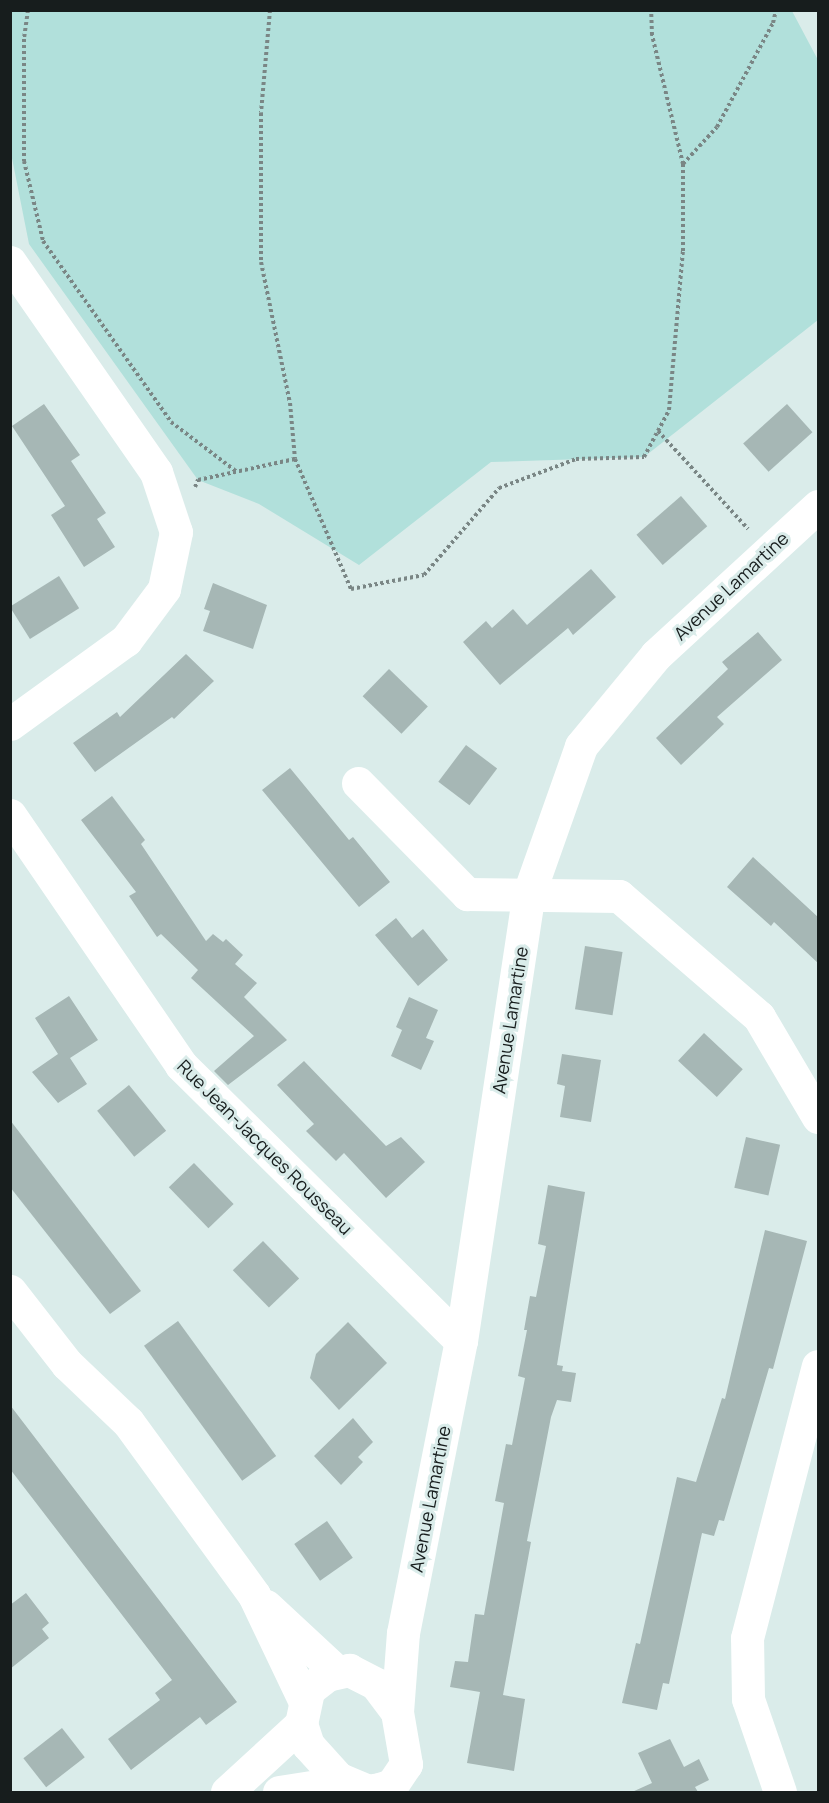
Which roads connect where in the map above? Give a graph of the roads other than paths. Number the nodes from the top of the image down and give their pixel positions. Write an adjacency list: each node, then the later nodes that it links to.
1 (10, 262): 3 (street)
2 (819, 506): 6 (street, Avenue Lamartine)
3 (10, 724)
4 (358, 783): 6 (street)
5 (10, 814): 9 (street, Rue Jean-Jacques Rousseau)
6 (528, 896): 7 (street); 9 (street, Avenue Lamartine)
7 (819, 1117)
8 (10, 1291): 11 (street)
9 (461, 1341): 12 (street, Avenue Lamartine)
10 (819, 1366): 20 (street)
11 (254, 1595): 13 (street); 14 (street)
12 (403, 1633): 13 (street); 15 (street, Avenue Lamartine)
13 (347, 1672): 14 (street); 15 (street)
14 (302, 1712): 16 (street); 18 (street)
15 (397, 1712): 17 (street)
16 (338, 1778): 17 (street); 19 (street)
17 (386, 1788)
18 (227, 1792)
19 (279, 1792)
20 (780, 1792)

